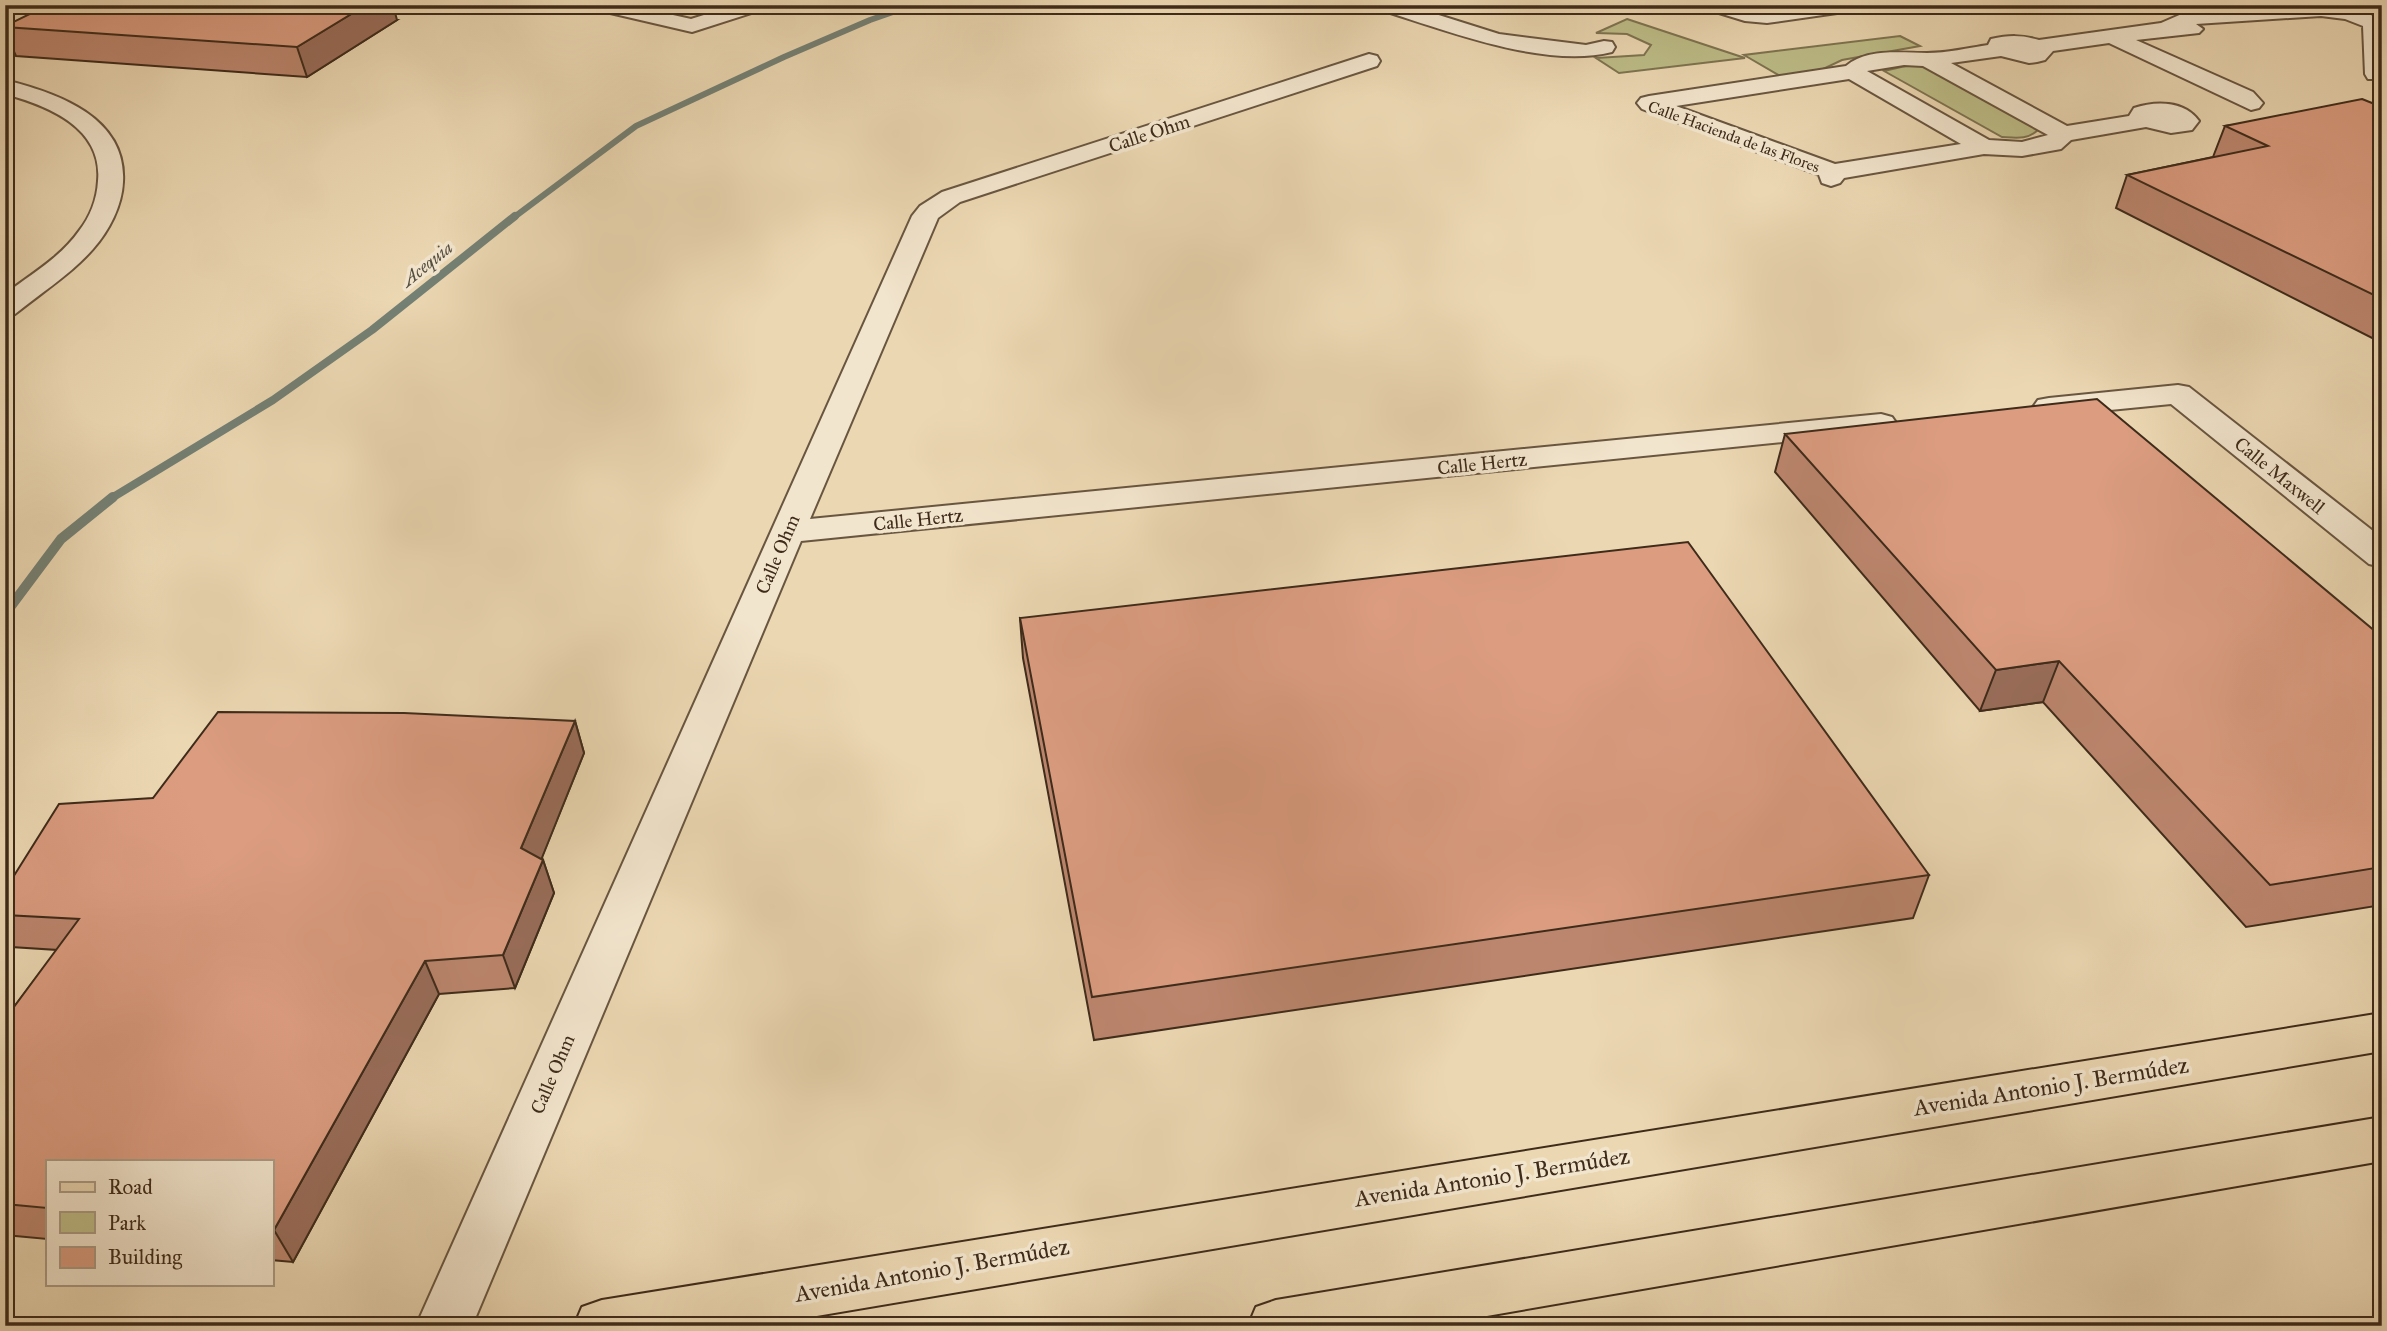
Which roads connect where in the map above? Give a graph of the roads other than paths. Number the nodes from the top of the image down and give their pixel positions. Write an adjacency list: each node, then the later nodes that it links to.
1 (462, 5): 7 (street)
2 (600, 5): 3 (street)
3 (757, 5)
4 (1385, 5): 8 (street)
5 (1713, 5): 6 (street)
6 (1850, 5)
7 (456, 6)
8 (1432, 13): 8 (street)
9 (2379, 19): 10 (street); 14 (street)
10 (2113, 37): 11 (street); 16 (street)
11 (1928, 60): 13 (street); 16 (street)
12 (1370, 61): 21 (street, Calle Ohm)
13 (1853, 72): 17 (street); 17 (street, Calle Hacienda de las Flores)
14 (2376, 74)
15 (5, 88): 18 (street)
16 (2064, 134): 17 (street)
17 (1984, 147)
18 (5, 308)
19 (2014, 411): 22 (street, Calle Maxwell)
20 (1917, 420): 21 (street, Calle Hertz)
21 (786, 532): 25 (street, Calle Ohm)
22 (2382, 556)
23 (2382, 1032): 26 (main road, Avenida Antonio J. Bermúdez)
24 (2382, 1139): 27 (main road)
25 (444, 1326)
26 (602, 1326)
27 (1276, 1326)

